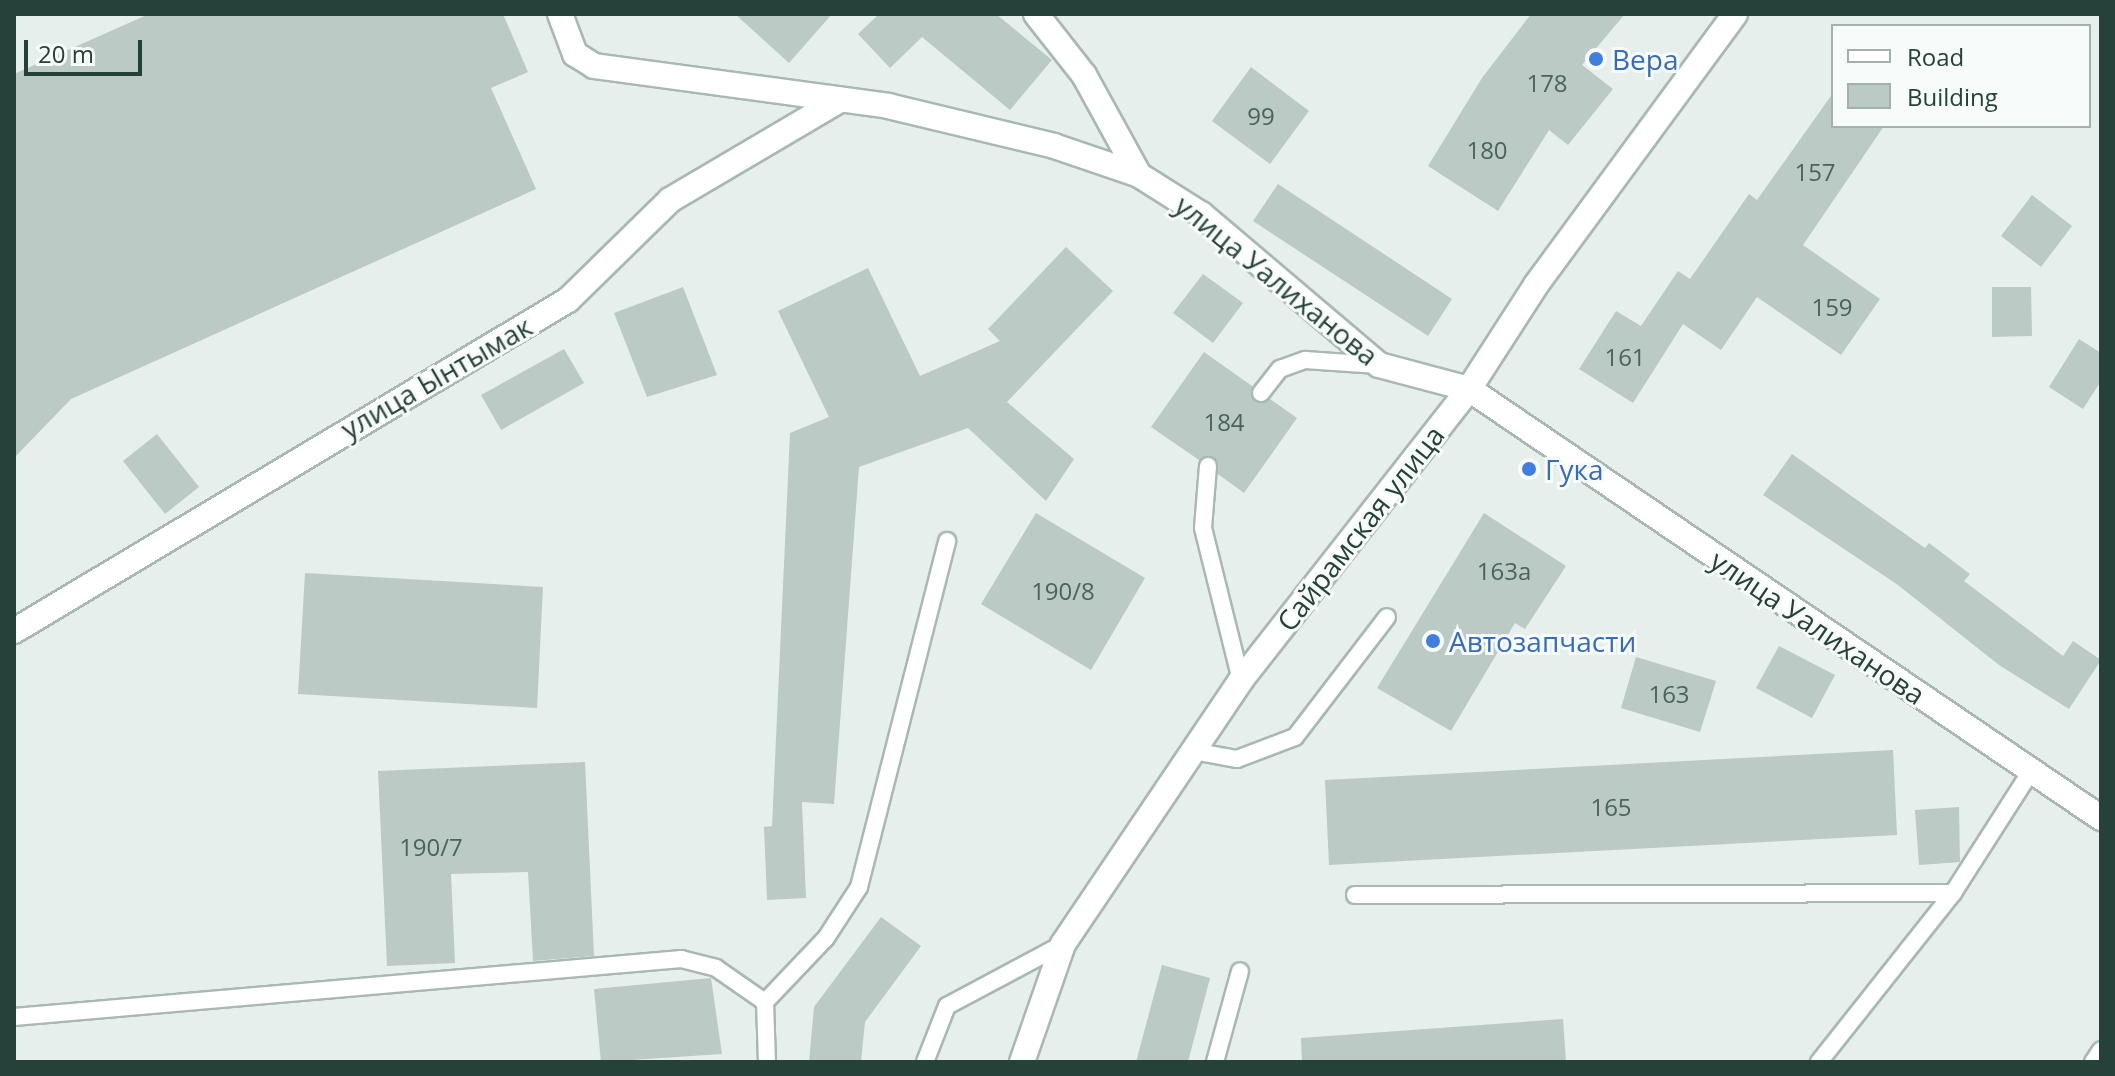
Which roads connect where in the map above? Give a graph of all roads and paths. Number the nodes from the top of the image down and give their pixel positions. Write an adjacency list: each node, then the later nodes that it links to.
1 (560, 14): 4 (street, улица Уалиханова)
2 (1036, 14): 5 (street)
3 (1735, 14): 7 (street, Сайрамская улица)
4 (840, 100): 5 (street, улица Уалиханова); 12 (street, улица Ынтымак)
5 (1139, 175): 6 (street, улица Уалиханова)
6 (1379, 365): 7 (street, улица Уалиханова); 8 (lane)
7 (1469, 389): 13 (street, Сайрамская улица); 15 (street, улица Уалиханова)
8 (1261, 393)
9 (1208, 466): 13 (lane)
10 (947, 541): 21 (lane)
11 (1387, 617): 14 (lane)
12 (14, 631)
13 (1241, 680): 14 (street, Сайрамская улица)
14 (1193, 751): 19 (street, Сайрамская улица)
15 (2031, 771): 16 (street, улица Уалиханова); 17 (lane)
16 (2101, 818)
17 (1953, 893): 18 (lane); 28 (lane)
18 (1355, 895)
19 (1063, 944): 25 (lane); 26 (street, Сайрамская улица)
20 (1240, 971): 27 (lane)
21 (765, 1002): 22 (lane); 24 (lane)
22 (14, 1017)
23 (2101, 1050): 29 (lane)
24 (767, 1062)
25 (925, 1062)
26 (1022, 1062)
27 (1215, 1062)
28 (1819, 1062)
29 (2093, 1062)

